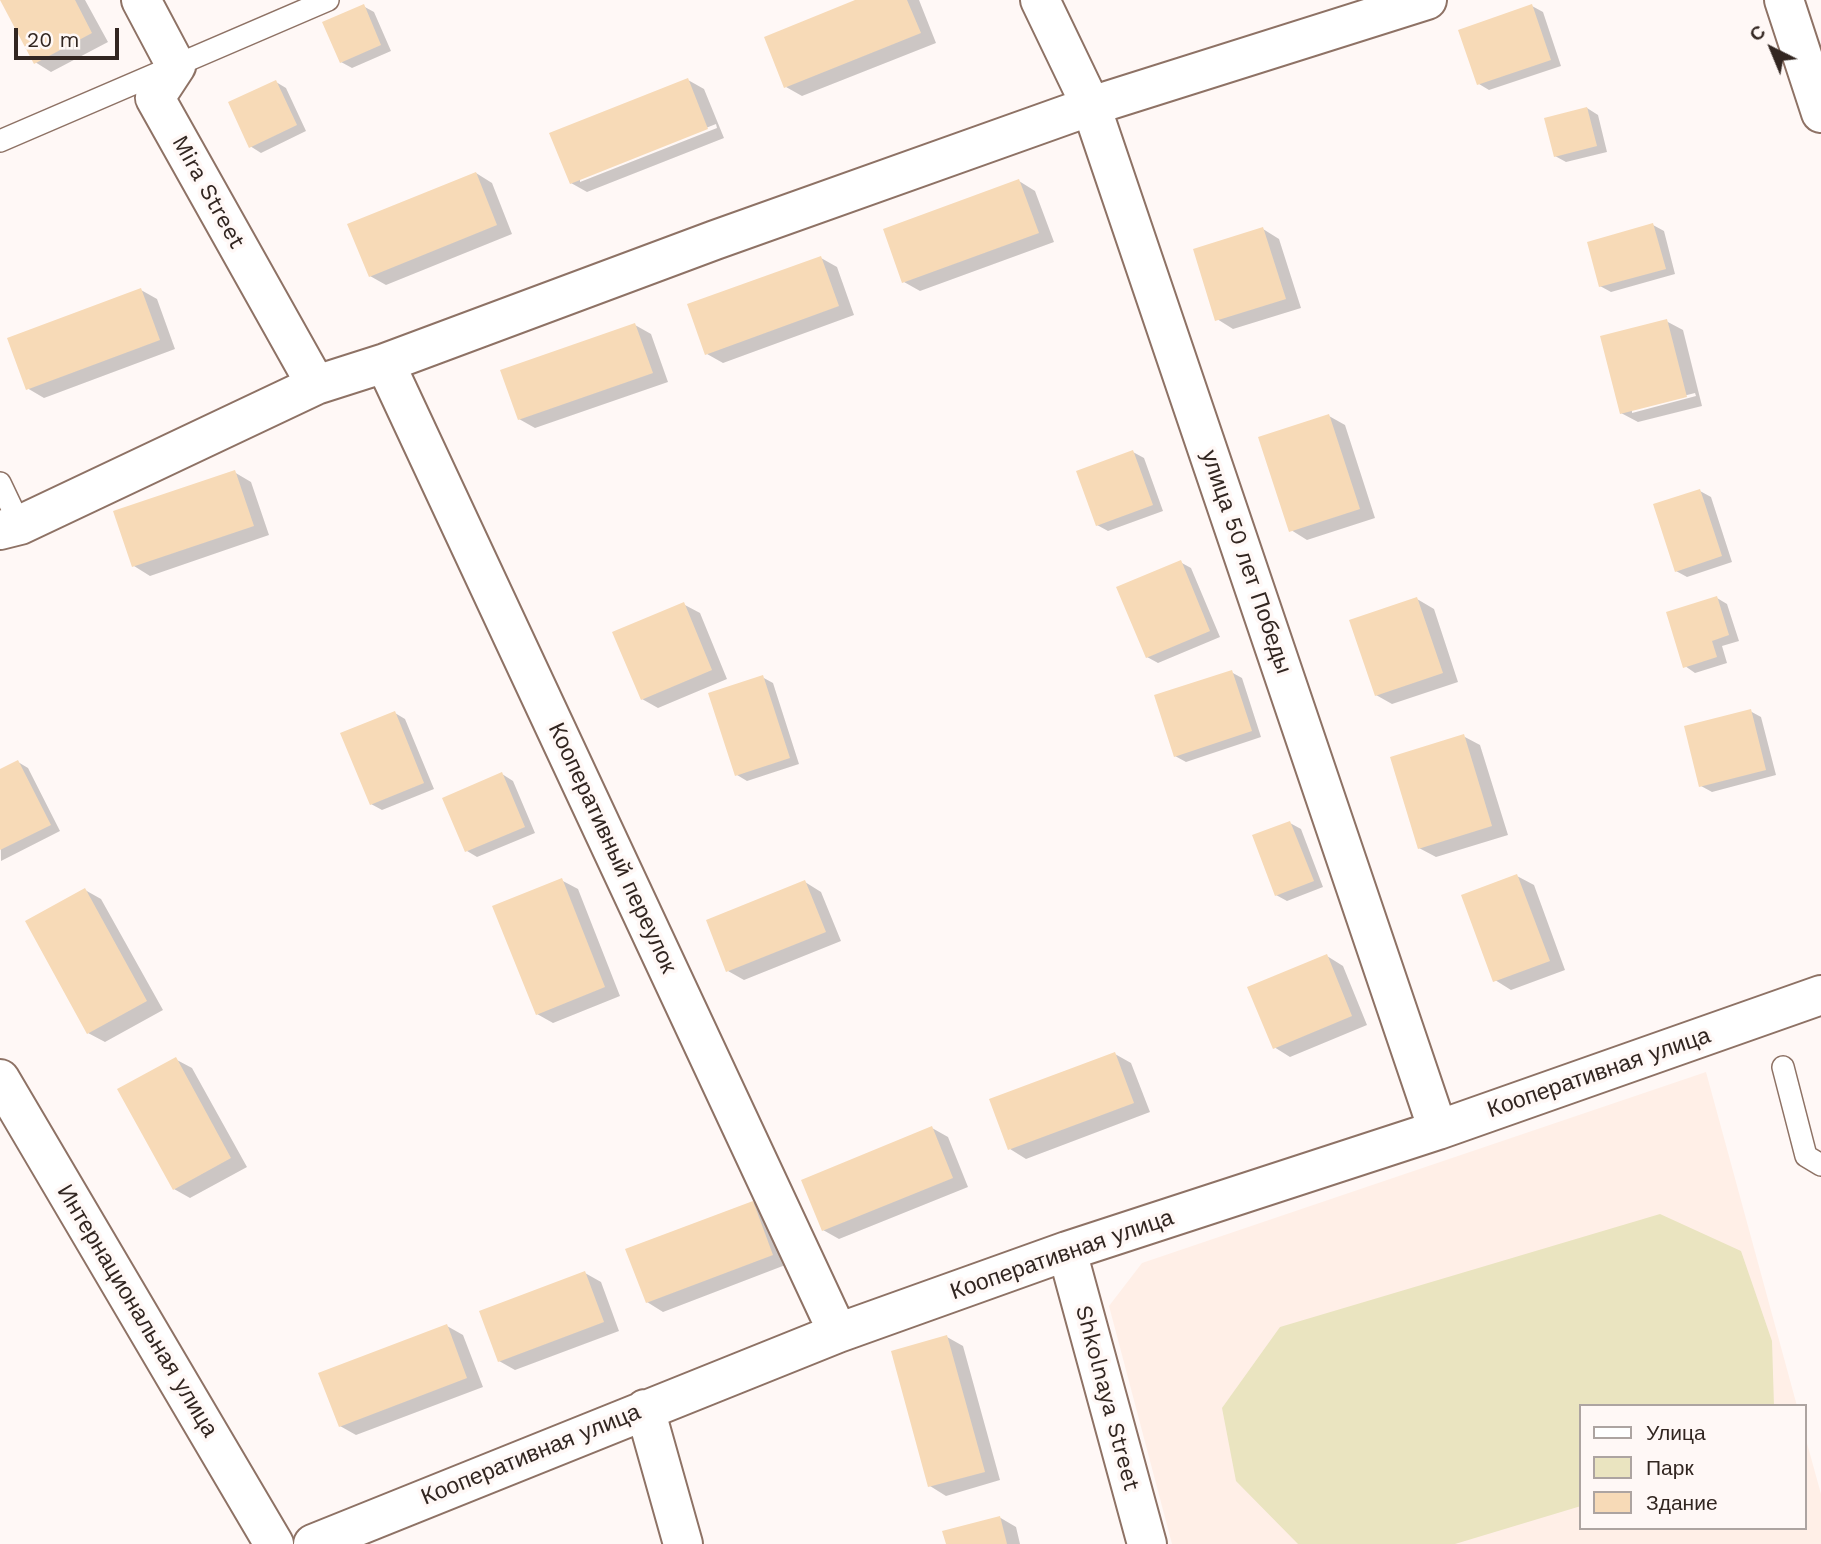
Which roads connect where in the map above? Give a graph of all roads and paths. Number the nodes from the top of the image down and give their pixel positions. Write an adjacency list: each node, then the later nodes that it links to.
1 (141, 0): 6 (street)
2 (328, 0): 6 (lane)
3 (1040, 0): 7 (street, улица 50 лет Победы)
4 (1427, 0): 7 (street)
5 (1784, 0): 8 (street)
6 (176, 66): 9 (lane); 11 (street, Mira Street)
7 (1091, 106): 10 (street); 17 (street, улица 50 лет Победы)
8 (1821, 113)
9 (0, 141)
10 (385, 363): 11 (street); 20 (street, Кооперативный переулок)
11 (316, 385): 13 (street)
12 (0, 482): 13 (lane)
13 (10, 528)
14 (1821, 995): 17 (street, Кооперативная улица)
15 (1783, 1067): 18 (lane)
16 (0, 1079): 22 (street, Интернациональная улица)
17 (1438, 1130): 19 (street, Кооперативная улица)
18 (1821, 1166)
19 (1067, 1251): 20 (street, Кооперативная улица); 25 (street, Shkolnaya Street)
20 (838, 1333): 21 (street, Кооперативная улица)
21 (645, 1409): 23 (street, Кооперативная улица); 24 (street)
22 (274, 1544)
23 (313, 1544)
24 (683, 1544)
25 (1147, 1544)

